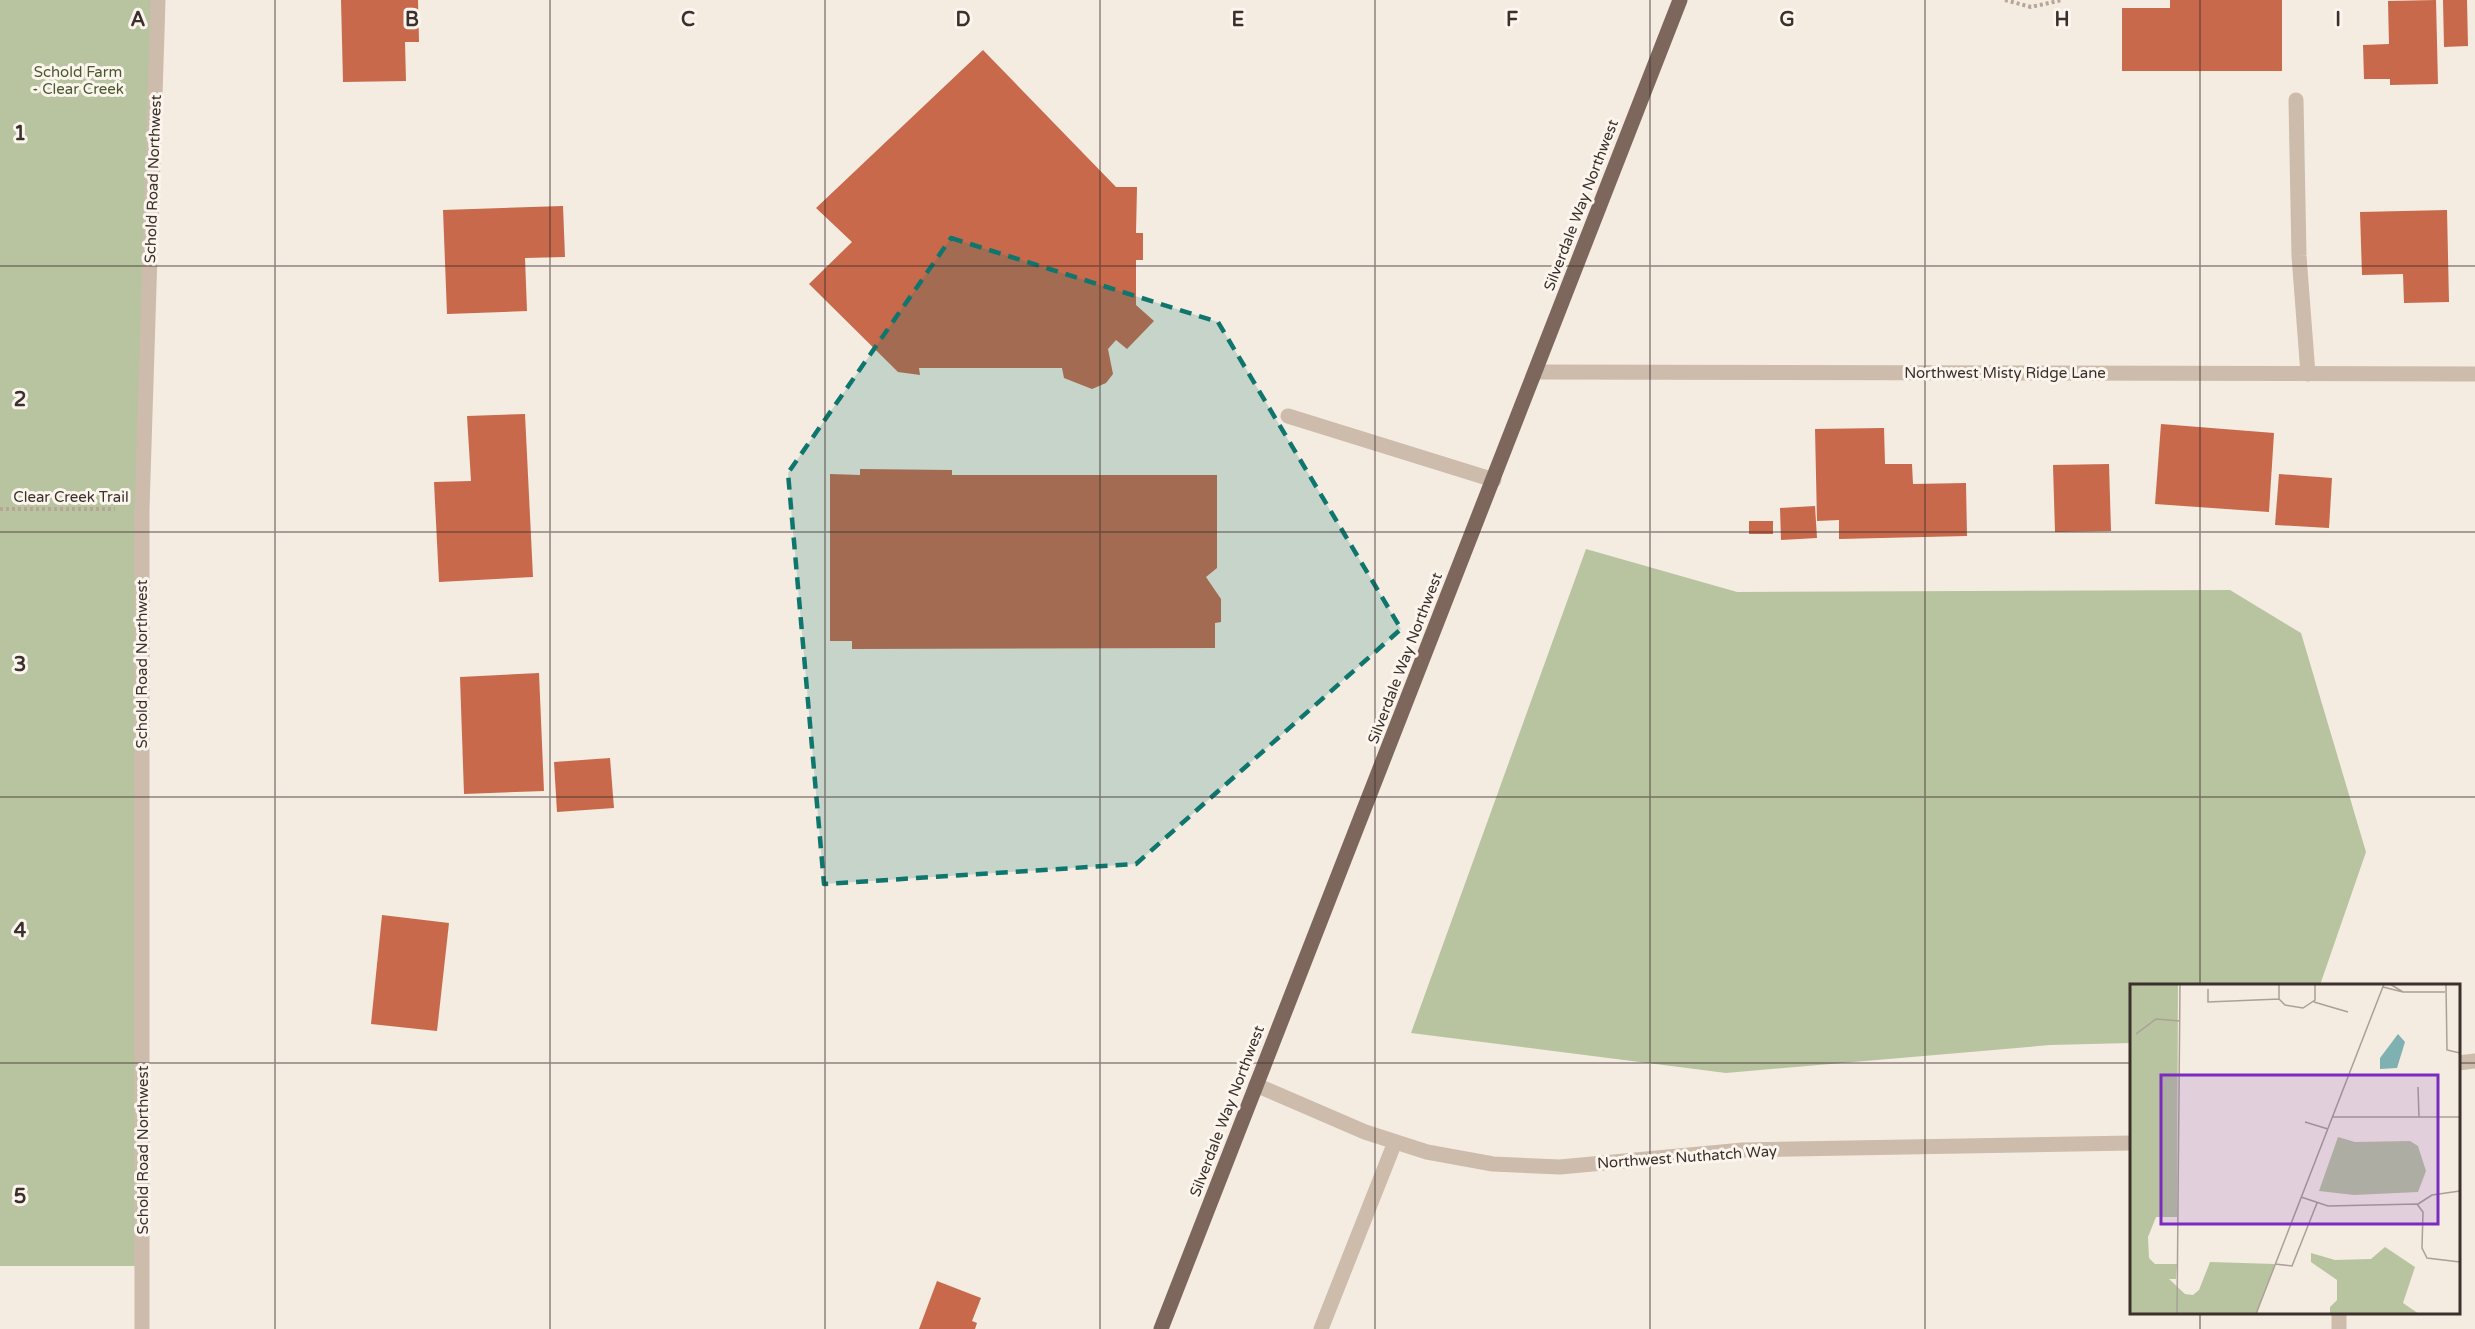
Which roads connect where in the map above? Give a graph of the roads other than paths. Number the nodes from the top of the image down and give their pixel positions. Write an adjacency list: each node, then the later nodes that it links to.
1 (158, 0): 14 (street, Schold Road Northwest)
2 (1680, 0): 4 (main road, Silverdale Way Northwest)
3 (2296, 100): 5 (street)
4 (1536, 372): 5 (street, Northwest Misty Ridge Lane); 8 (main road, Silverdale Way Northwest)
5 (2308, 374): 6 (street, Northwest Misty Ridge Lane)
6 (2475, 374)
7 (1288, 416): 8 (street)
8 (1494, 480): 11 (main road, Silverdale Way Northwest)
9 (2475, 1061): 10 (street)
10 (2460, 1062)
11 (1256, 1085): 12 (street, Northwest Nuthatch Way); 15 (main road, Silverdale Way Northwest)
12 (1395, 1142): 13 (street, Northwest Nuthatch Way); 16 (street)
13 (2130, 1143)
14 (142, 1329)
15 (1161, 1329)
16 (1322, 1329)

